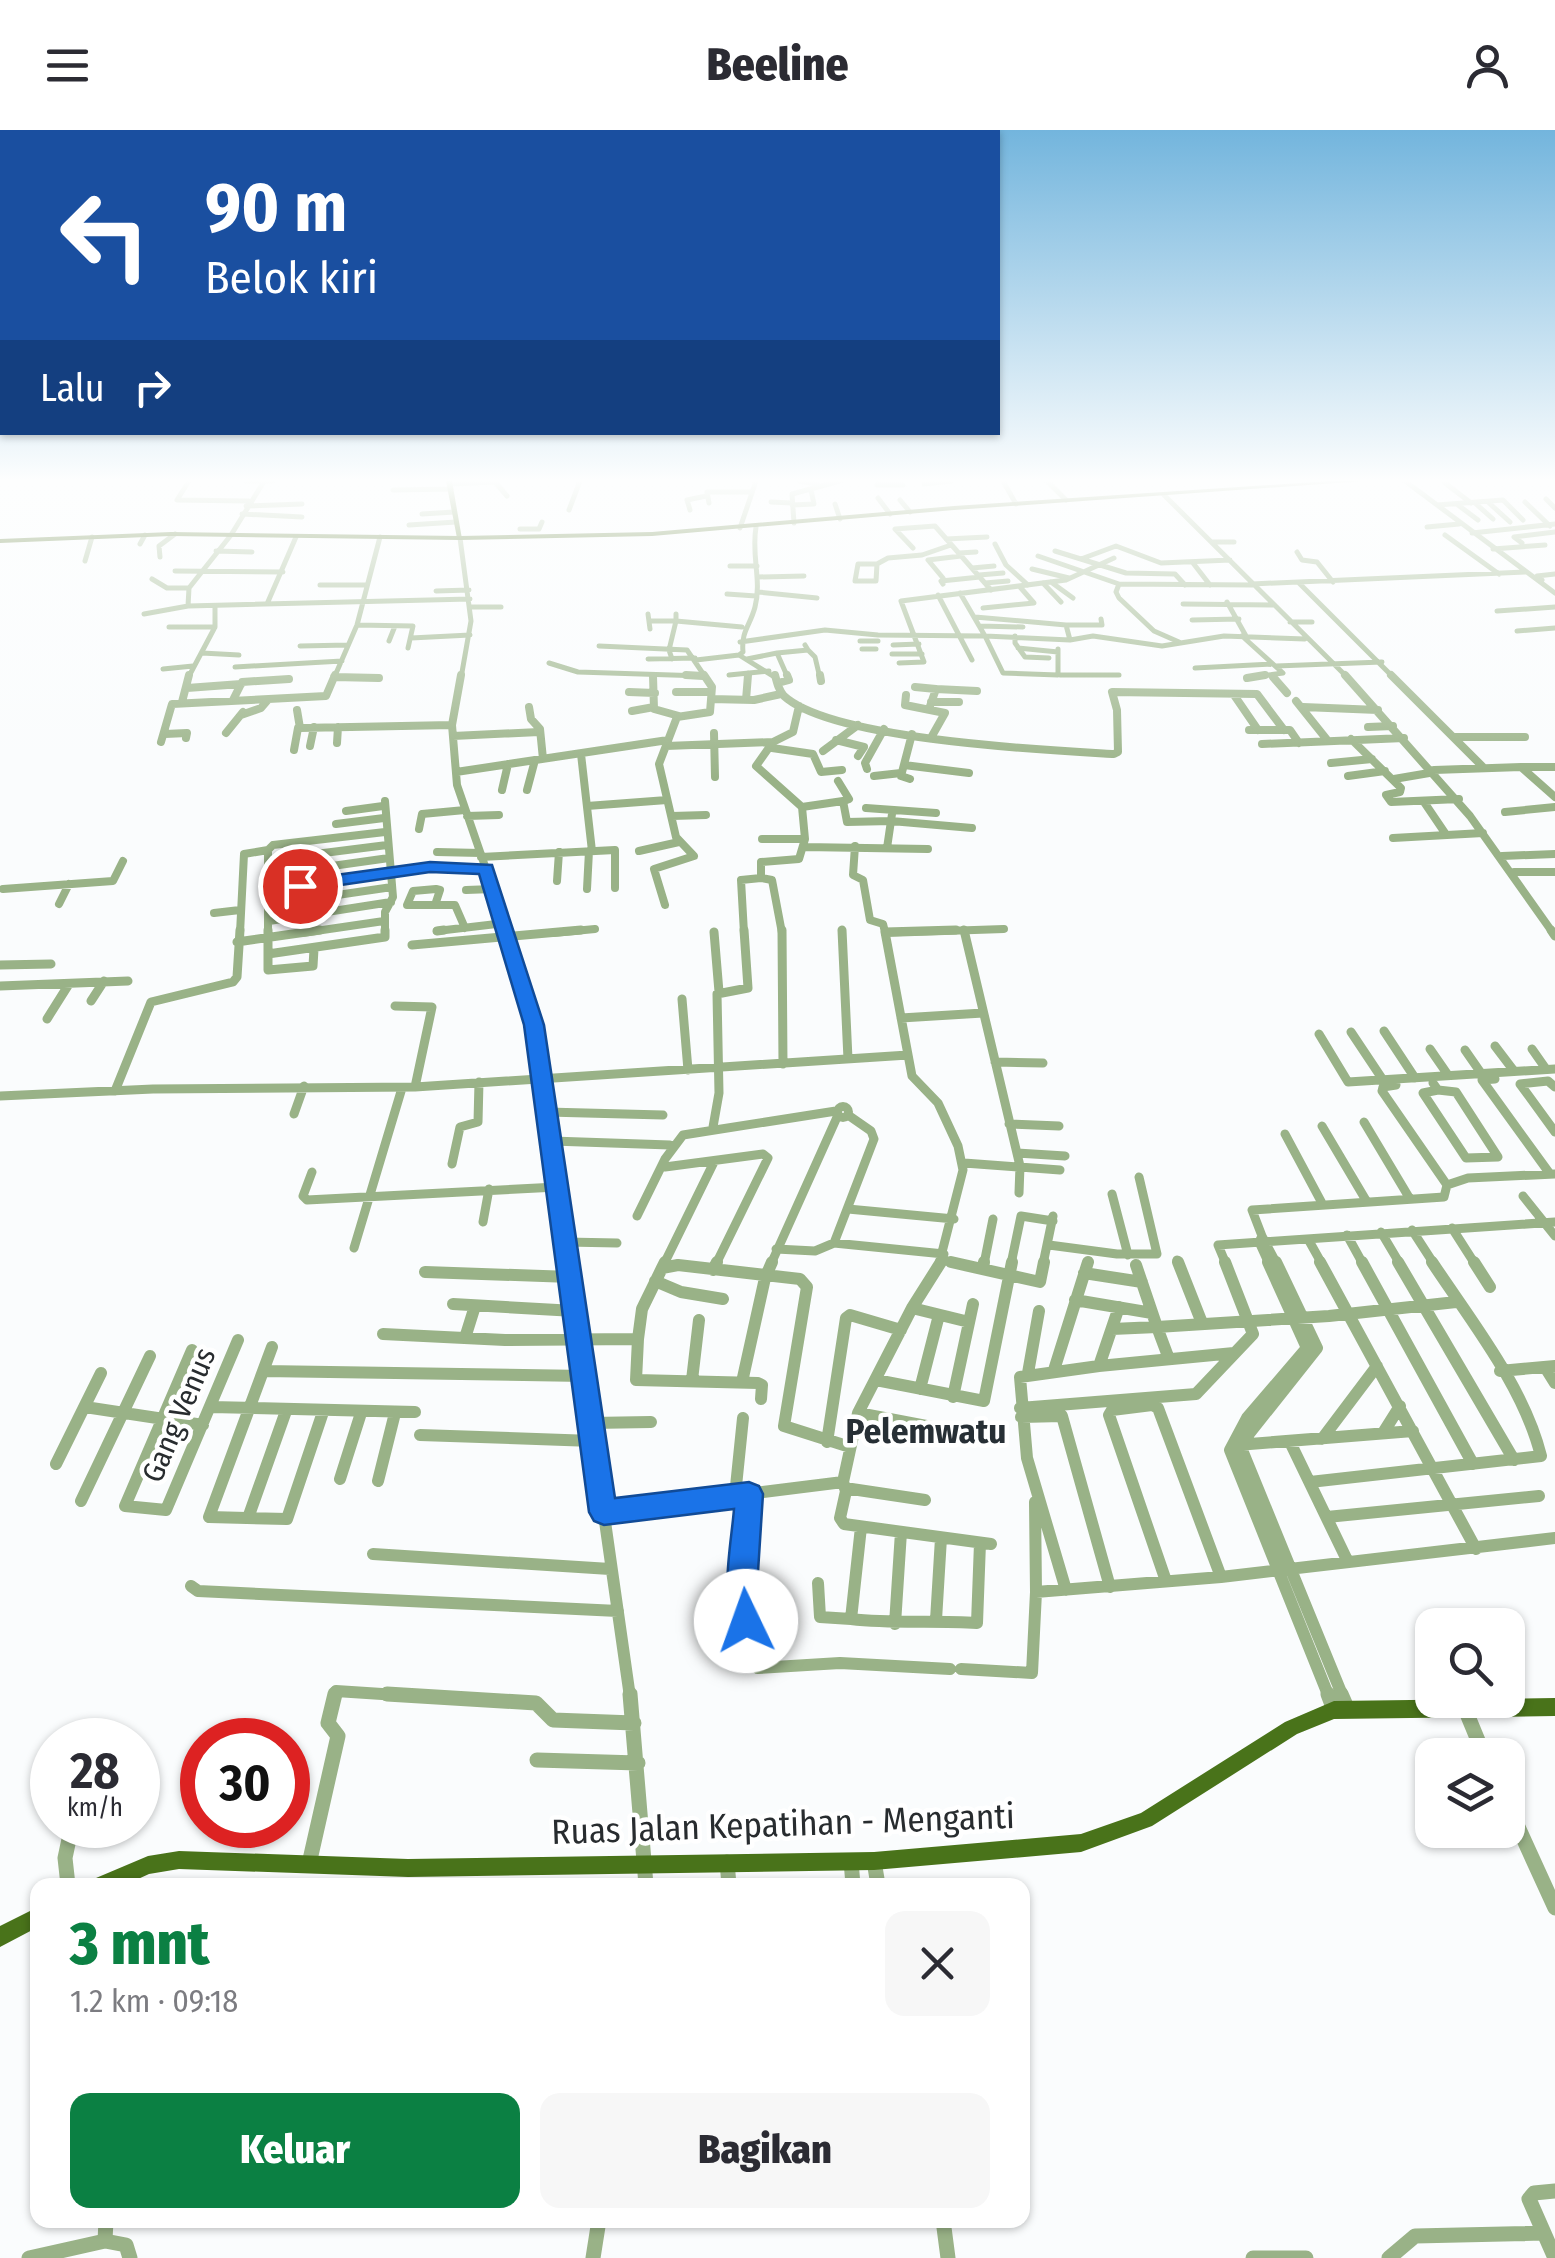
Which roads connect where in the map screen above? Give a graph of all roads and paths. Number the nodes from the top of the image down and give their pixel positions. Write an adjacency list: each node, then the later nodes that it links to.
1 (155, 580): 29 (street)
2 (195, 580): 29 (street)
3 (279, 580): 43 (street)
4 (368, 580): 24 (street)
5 (466, 580): 38 (street)
6 (758, 580): 34 (street)
7 (944, 580): 35 (street)
8 (960, 580): 32 (street)
9 (984, 580): 30 (street)
10 (1002, 580): 18 (street)
11 (1019, 580): 28 (street)
12 (1059, 580): 20 (street)
13 (1109, 580): 22 (street)
14 (1181, 580): 25 (street)
15 (1206, 580): 26 (street)
16 (1249, 580): 27 (street)
17 (1371, 580): 19 (street)
18 (1008, 581)
19 (1333, 582): 21 (street)
20 (1047, 583): 20 (street); 28 (street)
21 (1299, 583): 27 (street); 117 (street)
22 (1120, 584): 25 (street); 77 (street)
23 (320, 585): 24 (street)
24 (367, 585): 42 (street)
25 (1186, 585): 26 (street)
26 (1210, 585): 27 (street)
27 (1253, 585): 46 (street)
28 (1024, 586): 30 (street); 52 (street)
29 (189, 590): 47 (street)
30 (991, 590): 32 (street)
31 (436, 591): 38 (street)
32 (970, 592): 36 (street)
33 (727, 594): 34 (street)
34 (757, 594): 39 (street); 74 (street)
35 (951, 594): 36 (street); 37 (street)
36 (960, 594): 56 (street)
37 (938, 595): 40 (street); 81 (street)
38 (469, 598): 42 (street); 49 (street); 79 (street)
39 (817, 598)
40 (918, 598): 51 (street); 80 (street)
41 (1195, 601): 45 (street)
42 (363, 602): 43 (street); 69 (street)
43 (267, 604): 48 (street)
44 (1183, 604): 45 (street)
45 (1229, 604): 46 (street); 57 (street)
46 (1274, 605): 62 (street)
47 (188, 606): 48 (street); 55 (street)
48 (215, 606): 73 (street)
49 (501, 607)
50 (1555, 607): 53 (street)
51 (926, 608)
52 (983, 608)
53 (1497, 611)
54 (1225, 613): 57 (street)
55 (144, 614)
56 (976, 617): 67 (street); 71 (street)
57 (1237, 617): 60 (street); 84 (street)
58 (676, 618): 61 (street); 74 (street); 103 (street)
59 (1100, 619): 72 (street)
60 (1192, 620)
61 (649, 621)
62 (1290, 622): 63 (street); 88 (street)
63 (1312, 622)
64 (1554, 623): 75 (street)
65 (1044, 624): 66 (street); 67 (street); 89 (street)
66 (1066, 624): 72 (street); 90 (street)
67 (1023, 625): 71 (street); 87 (street)
68 (170, 626): 73 (street)
69 (357, 626): 70 (street); 100 (street)
70 (395, 626): 86 (street); 92 (street)
71 (980, 626): 82 (street)
72 (1087, 626): 83 (street)
73 (215, 627): 106 (street)
74 (742, 627): 94 (street)
75 (1517, 631)
76 (1135, 632): 77 (street)
77 (1154, 632): 93 (street)
78 (1190, 632): 91 (street)
79 (470, 635): 86 (street); 177 (street)
80 (916, 635): 81 (street); 95 (street); 97 (street)
81 (962, 636): 82 (street); 115 (street)
82 (985, 636): 85 (street); 128 (street)
83 (1090, 636): 90 (street); 93 (street)
84 (1244, 636): 88 (street); 91 (street); 121 (street)
85 (1015, 637): 87 (street); 104 (street)
86 (411, 638): 102 (street)
87 (1025, 638): 89 (street)
88 (1306, 639): 120 (street)
89 (1048, 640): 90 (street)
90 (1070, 640)
91 (1197, 640): 93 (street)
92 (389, 641)
93 (1183, 641): 105 (street)
94 (740, 642): 95 (street); 111 (street)
95 (877, 644): 98 (street)
96 (894, 644): 97 (street)
97 (919, 644): 109 (street)
98 (861, 645)
99 (300, 646): 100 (street)
100 (348, 646): 116 (street)
101 (599, 646): 103 (street)
102 (408, 648)
103 (670, 648): 113 (street); 114 (street)
104 (1018, 648): 128 (street); 129 (street)
105 (1192, 650)
106 (202, 653): 110 (street); 122 (street)
107 (777, 653): 111 (street); 139 (street); 140 (street)
108 (892, 654): 109 (street)
109 (922, 654): 119 (street)
110 (240, 655)
111 (742, 657): 114 (street); 126 (street)
112 (648, 659): 113 (street)
113 (672, 659): 114 (street)
114 (696, 659): 132 (street)
115 (972, 660)
116 (342, 661): 123 (street); 135 (street)
117 (1382, 662): 120 (street); 183 (street)
118 (549, 663): 131 (street)
119 (899, 663)
120 (1332, 664): 121 (street); 164 (street)
121 (1274, 665): 124 (street); 134 (street)
122 (194, 666): 125 (street); 143 (street)
123 (235, 666)
124 (1195, 668)
125 (163, 669)
126 (770, 671): 127 (street); 140 (street)
127 (748, 673): 133 (street); 155 (street)
128 (1028, 674): 129 (street)
129 (1060, 675): 130 (street)
130 (1119, 675)
131 (653, 676): 132 (street); 149 (street)
132 (703, 676): 153 (street)
133 (729, 676)
134 (1272, 677): 137 (street); 148 (street)
135 (334, 678): 136 (street); 156 (street)
136 (379, 678)
137 (1246, 678)
138 (289, 679): 141 (street)
139 (822, 681)
140 (778, 683): 150 (street)
141 (240, 684): 143 (street); 154 (street)
142 (915, 687): 144 (street)
143 (187, 688): 157 (street)
144 (936, 689): 145 (street); 161 (street)
145 (976, 690)
146 (629, 692): 149 (street)
147 (676, 692): 153 (street)
148 (1287, 692)
149 (656, 693): 163 (street)
150 (782, 694): 155 (street); 160 (street)
151 (906, 695): 161 (street)
152 (1234, 695): 176 (street); 176 (street); 182 (street)
153 (711, 696): 155 (street); 168 (street)
154 (230, 700): 156 (street); 157 (street); 165 (street)
155 (746, 700)
156 (267, 701): 179 (street)
157 (182, 702): 185 (street)
158 (960, 702): 161 (street)
159 (1342, 704): 164 (street)
160 (799, 706): 169 (street); 195 (street)
161 (930, 706): 182 (street)
162 (529, 707): 178 (street)
163 (654, 707): 167 (street); 168 (street)
164 (1376, 707): 171 (street); 189 (street)
165 (221, 708)
166 (297, 710): 174 (street)
167 (632, 711)
168 (679, 716): 191 (street)
169 (858, 725): 175 (street); 196 (street)
170 (338, 726): 172 (street); 177 (street); 190 (street)
171 (1394, 726): 173 (street); 186 (street)
172 (314, 727): 174 (street); 197 (street)
173 (1368, 727)
174 (298, 728): 199 (street)
175 (884, 729): 181 (street); 212 (street)
176 (1284, 730): 194 (street)
177 (452, 731): 178 (street); 216 (street)
178 (539, 732): 206 (street)
179 (226, 733)
180 (714, 733): 198 (street)
181 (912, 734): 182 (street); 212 (street)
182 (932, 736)
183 (1456, 737): 184 (street); 209 (street)
184 (1525, 737)
185 (186, 738)
186 (1404, 738): 187 (street); 215 (street)
187 (1351, 739): 189 (street); 205 (street)
188 (602, 740): 200 (street)
189 (1328, 740): 194 (street)
190 (338, 742)
191 (667, 743): 198 (street); 200 (street); 226 (street)
192 (1262, 744): 193 (street)
193 (1285, 744): 194 (street); 202 (street)
194 (1299, 744)
195 (772, 745): 198 (street); 213 (street); 231 (street)
196 (829, 745): 201 (street); 204 (street)
197 (310, 746)
198 (715, 747): 219 (street)
199 (294, 750)
200 (603, 750): 203 (street)
201 (847, 750)
202 (1272, 750)
203 (582, 754): 206 (street); 230 (street)
204 (858, 756)
205 (1372, 759): 207 (street); 214 (street)
206 (539, 760): 208 (street); 224 (street)
207 (1331, 762)
208 (508, 764): 216 (street); 223 (street)
209 (1482, 767): 210 (street); 215 (street)
210 (1521, 767): 211 (street); 225 (street)
211 (1555, 767)
212 (903, 769): 217 (street); 220 (street)
213 (842, 770)
214 (1385, 770): 218 (street); 221 (street)
215 (1434, 771): 221 (street); 227 (street)
216 (456, 772): 238 (street)
217 (968, 773)
218 (1348, 776)
219 (714, 777)
220 (910, 779)
221 (1394, 779): 229 (street)
222 (838, 781): 228 (street)
223 (502, 790)
224 (527, 790)
225 (1555, 797)
226 (667, 800): 230 (street); 242 (street)
227 (1459, 800): 229 (street); 248 (street)
228 (843, 801): 231 (street); 244 (street)
229 (1424, 802): 249 (street)
230 (587, 806): 258 (street)
231 (802, 806): 253 (street)
232 (1555, 807): 237 (street)
233 (866, 808): 234 (street)
234 (893, 808): 236 (street); 244 (street)
235 (346, 810): 243 (street)
236 (936, 812)
237 (1506, 812)
238 (466, 813): 239 (street); 241 (street); 266 (street)
239 (499, 815)
240 (706, 815): 242 (street)
241 (452, 816)
242 (672, 816): 252 (street)
243 (384, 818): 245 (street); 247 (street)
244 (891, 821): 246 (street); 256 (street)
245 (336, 824)
246 (972, 828)
247 (386, 832): 254 (street); 263 (street)
248 (1483, 832): 249 (street); 264 (street)
249 (1445, 833): 250 (street)
250 (1393, 838)
251 (762, 839): 253 (street)
252 (679, 842): 259 (street); 285 (street)
253 (805, 843): 255 (street); 273 (street)
254 (387, 845): 263 (street); 265 (street)
255 (854, 846): 256 (street); 300 (street)
256 (887, 848): 257 (street)
257 (928, 849)
258 (590, 851): 261 (street); 278 (street); 281 (street)
259 (638, 851)
260 (437, 852): 266 (street)
261 (559, 852): 266 (street); 274 (street)
262 (1555, 854): 264 (street)
263 (268, 855): 271 (street); 288 (street)
264 (1502, 856): 268 (street)
265 (389, 858): 270 (street); 271 (street)
266 (482, 860): 270 (street); 277 (street)
267 (123, 862): 275 (street)
268 (1514, 872): 269 (street); 301 (street)
269 (1555, 872)
270 (392, 873): 276 (street); 279 (street)
271 (268, 875): 279 (street)
272 (6, 876): 282 (street)
273 (761, 878): 314 (street); 332 (street)
274 (557, 881)
275 (69, 884): 282 (street); 284 (street)
276 (392, 887): 283 (street); 286 (street)
277 (493, 888): 280 (street); 292 (street)
278 (614, 888)
279 (269, 890): 286 (street)
280 (466, 890)
281 (587, 890)
282 (2, 891)
283 (391, 902): 290 (street); 291 (street)
284 (59, 904)
285 (664, 904)
286 (269, 905): 290 (street)
287 (435, 906): 293 (street)
288 (240, 910): 289 (street); 304 (street)
289 (214, 913)
290 (269, 921): 302 (street)
291 (384, 921): 302 (street); 306 (street)
292 (504, 923): 293 (street); 303 (street)
293 (466, 928): 297 (street)
294 (595, 929): 303 (street)
295 (842, 929): 329 (street)
296 (1004, 929): 298 (street)
297 (438, 930)
298 (964, 930): 300 (street); 318 (street)
299 (714, 932): 314 (street)
300 (886, 932): 320 (street)
301 (1555, 936)
302 (268, 938): 304 (street); 307 (street)
303 (510, 938): 305 (street); 339 (street)
304 (237, 942): 348 (street)
305 (412, 945)
306 (314, 949): 307 (street); 307 (street)
307 (268, 954)
308 (51, 964): 309 (street)
309 (0, 966)
310 (104, 981): 311 (street); 312 (street); 316 (street)
311 (128, 981)
312 (69, 984): 313 (street); 319 (street)
313 (0, 986)
314 (719, 992): 333 (street)
315 (682, 1000): 334 (street)
316 (92, 1001)
317 (395, 1006): 346 (street)
318 (983, 1013): 320 (street); 330 (street)
319 (47, 1018)
320 (902, 1018): 328 (street)
321 (1351, 1032): 341 (street)
322 (1384, 1032): 340 (street)
323 (1319, 1034): 341 (street)
324 (1495, 1046): 335 (street)
325 (1430, 1049): 337 (street)
326 (1465, 1050): 338 (street)
327 (1532, 1050): 336 (street)
328 (908, 1054): 329 (street); 366 (street)
329 (848, 1059): 332 (street)
330 (996, 1062): 331 (street); 355 (street)
331 (1043, 1063)
332 (783, 1064): 333 (street)
333 (720, 1068): 334 (street); 358 (street)
334 (688, 1070): 339 (street)
335 (1514, 1071): 336 (street); 338 (street)
336 (1552, 1071): 342 (street)
337 (1448, 1076): 338 (street); 340 (street)
338 (1481, 1076): 342 (street); 345 (street); 372 (street)
339 (542, 1078): 343 (street); 350 (street)
340 (1415, 1078): 341 (street)
341 (1382, 1080)
342 (1533, 1080): 347 (street); 359 (street)
343 (478, 1082): 346 (street); 367 (street)
344 (304, 1086): 346 (street); 348 (street); 351 (street)
345 (1435, 1086): 345 (street); 374 (street)
346 (408, 1087): 379 (street)
347 (1555, 1087)
348 (115, 1090): 349 (street)
349 (0, 1096)
350 (546, 1112): 353 (street); 361 (street)
351 (294, 1114)
352 (840, 1114): 358 (street); 384 (street); 402 (street)
353 (663, 1115)
354 (1364, 1122): 381 (street)
355 (1009, 1124): 356 (street); 363 (street)
356 (1059, 1126)
357 (1322, 1126): 382 (street)
358 (713, 1127): 362 (street)
359 (1555, 1132)
360 (1285, 1134): 383 (street)
361 (552, 1141): 362 (street); 375 (street)
362 (670, 1146): 369 (street)
363 (1017, 1153): 364 (street); 368 (street)
364 (1065, 1156)
365 (714, 1162): 369 (street); 406 (street); 408 (street)
366 (964, 1163): 368 (street); 386 (street)
367 (452, 1164)
368 (1020, 1166): 370 (street); 377 (street)
369 (665, 1167): 385 (street)
370 (1060, 1170)
371 (312, 1172): 379 (street)
372 (1552, 1174): 374 (street)
373 (1139, 1177): 404 (street)
374 (1447, 1185): 381 (street)
375 (557, 1187): 376 (street); 397 (street)
376 (489, 1188): 379 (street); 388 (street)
377 (1018, 1193)
378 (1112, 1194): 404 (street)
379 (373, 1195): 401 (street)
380 (1523, 1196): 389 (street)
381 (1410, 1198): 382 (street)
382 (1367, 1202): 383 (street)
383 (1323, 1205): 395 (street)
384 (848, 1209): 386 (street); 399 (street)
385 (637, 1216)
386 (954, 1219): 403 (street)
387 (994, 1219): 407 (street)
388 (483, 1222)
389 (1550, 1223): 390 (street); 394 (street)
390 (1452, 1228): 391 (street); 415 (street)
391 (1412, 1230): 392 (street); 418 (street)
392 (1381, 1232): 393 (street); 423 (street)
393 (1347, 1235): 396 (street); 426 (street)
394 (1555, 1236)
395 (1262, 1237): 396 (street); 431 (street); 433 (street)
396 (1308, 1238): 429 (street)
397 (566, 1242): 398 (street); 411 (street)
398 (617, 1243)
399 (834, 1243): 402 (street); 403 (street)
400 (1049, 1245): 404 (street); 410 (street); 410 (street)
401 (354, 1248)
402 (776, 1249): 412 (street)
403 (943, 1257): 407 (street); 424 (street)
404 (1132, 1260): 414 (street)
405 (1177, 1260): 435 (street)
406 (662, 1268): 408 (street); 413 (street)
407 (983, 1268): 410 (street)
408 (713, 1270): 412 (street)
409 (424, 1272): 411 (street)
410 (1010, 1275): 463 (street)
411 (571, 1277): 425 (street)
412 (765, 1278): 460 (street); 488 (street)
413 (655, 1281): 416 (street); 442 (street)
414 (1142, 1282): 417 (street); 428 (street)
415 (1490, 1288)
416 (723, 1299)
417 (1075, 1300): 422 (street); 453 (street)
418 (1456, 1302): 423 (street); 454 (street)
419 (453, 1304): 421 (street)
420 (973, 1304): 434 (street)
421 (475, 1306): 425 (street); 440 (street)
422 (1119, 1307): 428 (street); 437 (street)
423 (1424, 1307): 426 (street); 492 (street)
424 (912, 1308): 430 (street); 438 (street)
425 (575, 1310): 441 (street)
426 (1387, 1310): 429 (street); 494 (street)
427 (1038, 1312): 455 (street)
428 (1152, 1313): 436 (street)
429 (1349, 1313): 431 (street); 450 (street)
430 (940, 1315): 434 (street); 462 (street)
431 (1300, 1318): 433 (street); 490 (street)
432 (700, 1320): 458 (street)
433 (1247, 1320): 435 (street); 446 (street)
434 (969, 1322): 463 (street)
435 (1202, 1324): 436 (street)
436 (1157, 1326): 437 (street); 448 (street)
437 (1112, 1328): 449 (street)
438 (901, 1330): 459 (street); 488 (street)
439 (383, 1334): 440 (street)
440 (465, 1338): 441 (street)
441 (581, 1338): 442 (street); 457 (street)
442 (638, 1339): 458 (street)
443 (238, 1340): 466 (street, Gang Venus)
444 (272, 1347): 452 (street)
445 (192, 1350): 478 (street)
446 (1235, 1353): 448 (street); 473 (street)
447 (150, 1356): 476 (street)
448 (1169, 1359): 449 (street)
449 (1099, 1366): 453 (street)
450 (1377, 1366): 465 (street); 486 (street)
451 (1550, 1367): 454 (street); 461 (street)
452 (264, 1370): 457 (street); 468 (street)
453 (1054, 1370): 455 (street)
454 (1500, 1371): 492 (street)
455 (1028, 1373): 473 (street)
456 (101, 1374): 467 (street)
457 (585, 1376): 480 (street)
458 (692, 1380): 460 (street)
459 (876, 1380): 462 (street); 475 (street)
460 (742, 1382): 464 (street)
461 (1555, 1384)
462 (920, 1389): 463 (street)
463 (954, 1397)
464 (761, 1398)
465 (1400, 1406): 482 (street); 484 (street)
466 (211, 1407): 468 (street); 481 (street, Gang Venus)
467 (86, 1408): 476 (street); 493 (street)
468 (252, 1408): 469 (street); 508 (street)
469 (286, 1411): 470 (street); 508 (street)
470 (323, 1412): 471 (street); 508 (street)
471 (361, 1412): 474 (street); 496 (street)
472 (414, 1412): 474 (street)
473 (1021, 1412): 500 (street); 522 (street)
474 (395, 1413): 497 (street)
475 (858, 1413): 483 (street); 491 (street)
476 (122, 1415): 478 (street); 504 (street)
477 (743, 1418): 501 (street)
478 (164, 1420): 481 (street); 481 (street, Gang Venus)
479 (652, 1422): 480 (street)
480 (591, 1423): 487 (street)
481 (203, 1425)
482 (1413, 1431): 484 (street); 495 (street)
483 (963, 1433)
484 (1383, 1434): 486 (street)
485 (420, 1435): 487 (street)
486 (1322, 1439): 489 (street)
487 (593, 1441): 506 (street)
488 (828, 1442): 491 (street)
489 (1290, 1442): 490 (street); 498 (street)
490 (1236, 1444): 517 (street)
491 (850, 1446): 499 (street)
492 (1514, 1460): 494 (street)
493 (56, 1464)
494 (1473, 1464): 495 (street)
495 (1434, 1470): 498 (street); 505 (street)
496 (340, 1478)
497 (378, 1480)
498 (1310, 1482): 507 (street)
499 (844, 1485): 501 (street); 503 (street); 509 (street)
500 (1035, 1491): 523 (street); 524 (street)
501 (742, 1495): 506 (street); 524 (street)
502 (1538, 1496): 505 (street)
503 (925, 1500)
504 (81, 1501)
505 (1452, 1503): 507 (street); 513 (street)
506 (604, 1512): 516 (street)
507 (1327, 1517): 515 (street)
508 (248, 1518)
509 (862, 1527): 510 (street); 526 (street)
510 (901, 1532): 511 (street); 528 (street)
511 (941, 1538): 527 (street); 527 (street)
512 (1555, 1538): 513 (street)
513 (1476, 1549): 515 (street)
514 (373, 1554): 516 (street)
515 (1348, 1562): 517 (street)
516 (610, 1569): 525 (street)
517 (1284, 1569): 518 (street); 532 (street)
518 (1221, 1577): 519 (street); 519 (street)
519 (1166, 1581): 522 (street)
520 (818, 1584): 526 (street)
521 (191, 1586): 525 (street)
522 (1110, 1587): 523 (street)
523 (1066, 1590): 524 (street)
524 (1036, 1592)
525 (618, 1610): 533 (street)
526 (852, 1620): 528 (street)
527 (936, 1620): 528 (street)
528 (894, 1624)
529 (1555, 1707): 530 (main road, Ruas Jalan Kepatihan - Menganti)
530 (1525, 1708)
531 (1415, 1709): 532 (main road, Ruas Jalan Kepatihan - Menganti)
532 (1341, 1710): 539 (main road, Ruas Jalan Kepatihan - Menganti)
533 (634, 1723): 535 (street); 541 (street)
534 (536, 1760): 535 (street)
535 (638, 1763): 542 (street)
536 (1525, 1842): 549 (street)
537 (68, 1848): 543 (street)
538 (851, 1860): 539 (main road, Ruas Jalan Kepatihan - Menganti); 540 (main road, Ruas Jalan Kepatihan - Menganti); 547 (street)
539 (874, 1860): 548 (street)
540 (727, 1862): 542 (main road, Ruas Jalan Kepatihan - Menganti); 546 (street)
541 (309, 1864): 542 (main road, Ruas Jalan Kepatihan - Menganti); 544 (main road, Ruas Jalan Kepatihan - Menganti)
542 (647, 1864): 545 (street)
543 (67, 1878)
544 (130, 1878)
545 (646, 1878)
546 (728, 1878)
547 (852, 1878)
548 (877, 1878)
549 (1555, 1908)
550 (30, 1920): 551 (main road)
551 (0, 1937)
552 (1555, 2191): 556 (street)
553 (106, 2228): 557 (street)
554 (599, 2228): 561 (street)
555 (944, 2228): 562 (street)
556 (1543, 2232): 565 (street); 566 (street)
557 (105, 2241): 558 (street); 560 (street)
558 (48, 2257): 559 (street)
559 (28, 2258)
560 (130, 2258)
561 (593, 2258)
562 (948, 2258)
563 (1253, 2258): 564 (street)
564 (1306, 2258)
565 (1388, 2258)
566 (1554, 2258)

